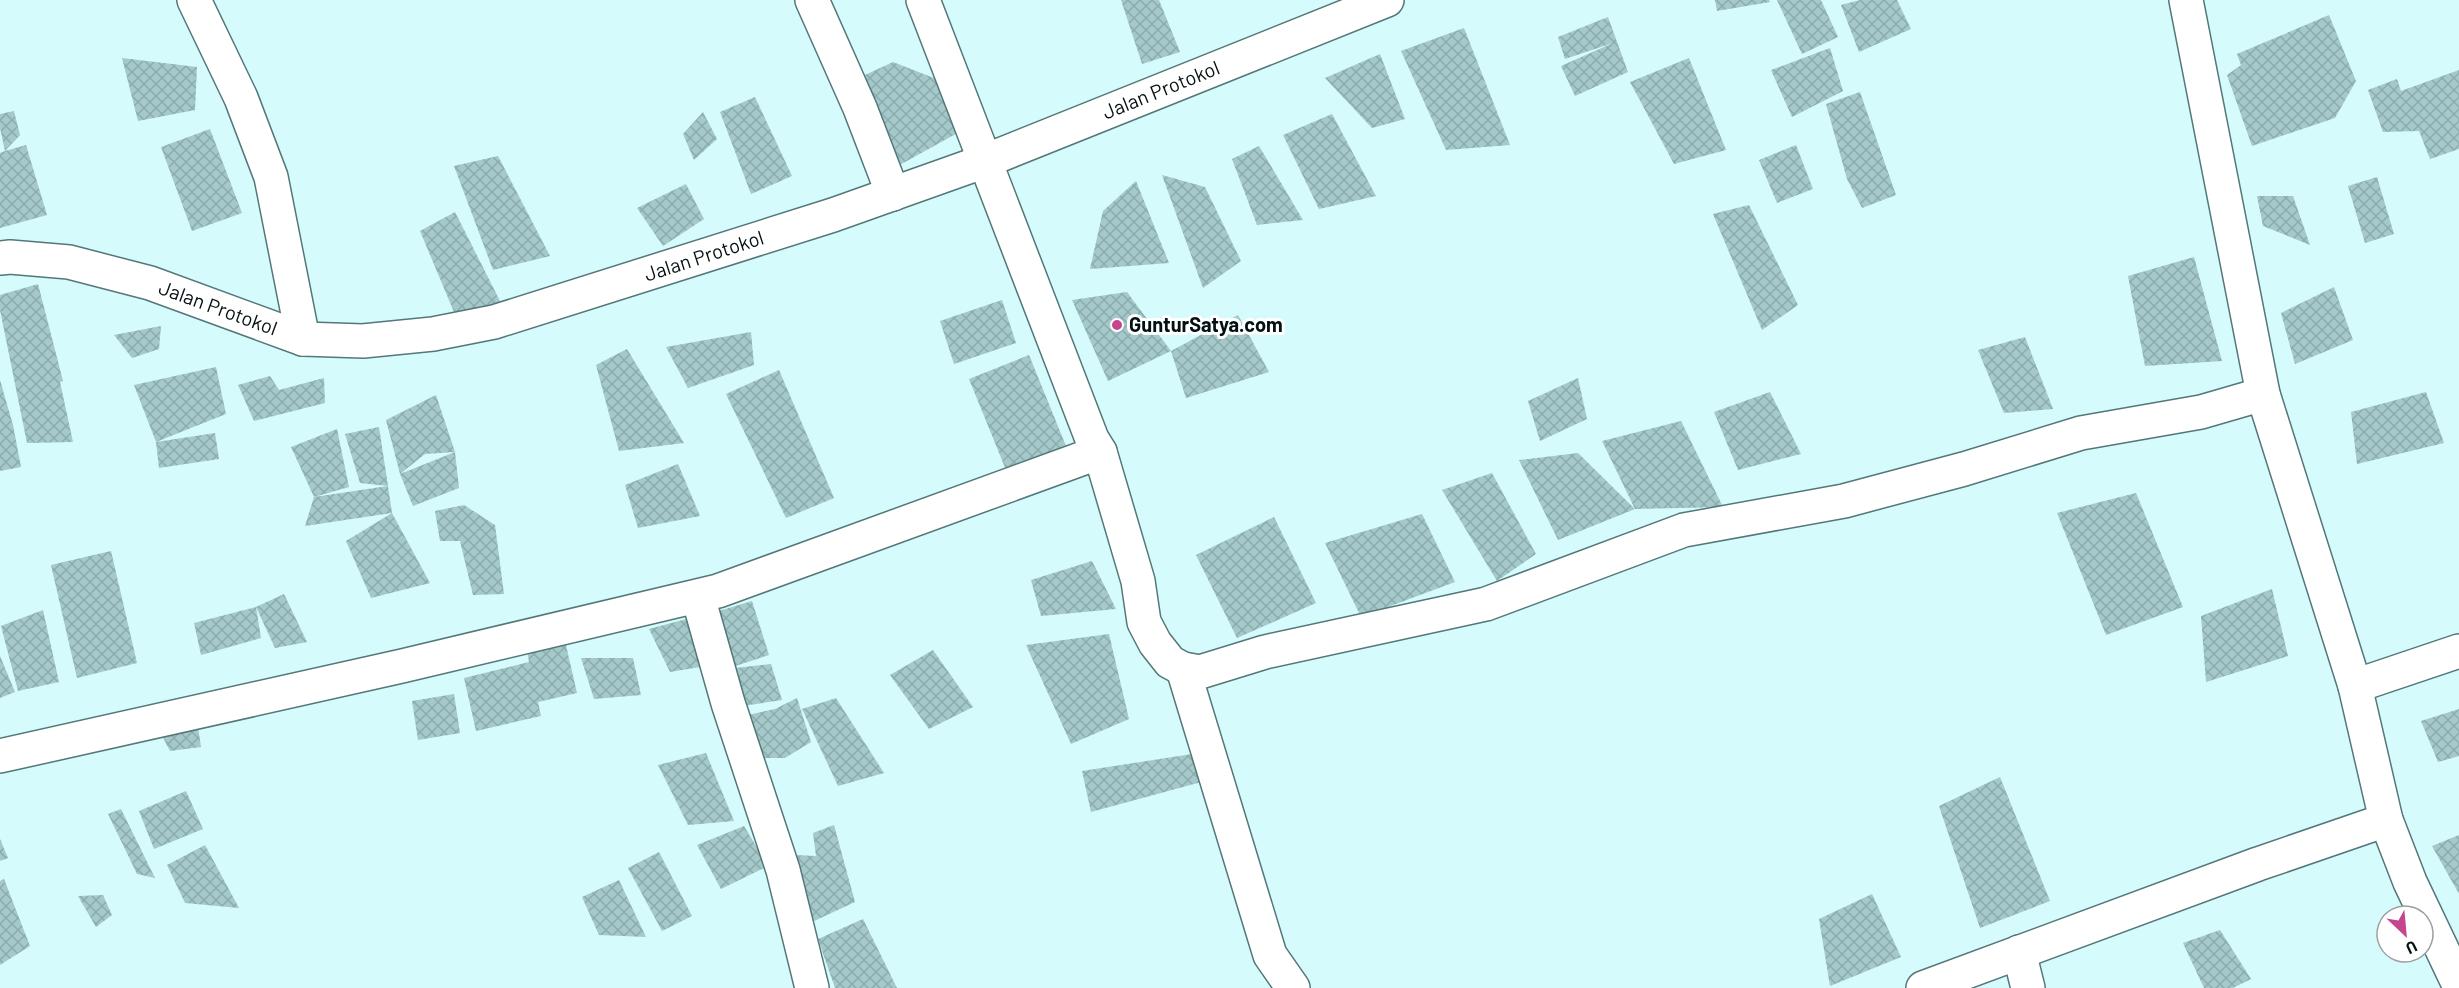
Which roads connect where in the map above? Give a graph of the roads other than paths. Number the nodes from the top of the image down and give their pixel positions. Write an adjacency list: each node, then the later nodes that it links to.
1 (194, 0): 9 (street)
2 (812, 0): 7 (street)
3 (923, 0): 6 (street)
4 (1387, 0): 6 (street, Jalan Protokol)
5 (2186, 0): 10 (street)
6 (985, 161): 7 (street, Jalan Protokol); 11 (street)
7 (893, 194): 9 (street, Jalan Protokol)
8 (0, 258): 9 (street, Jalan Protokol)
9 (303, 339)
10 (2264, 394): 14 (street); 15 (street)
11 (1100, 452): 12 (street); 14 (street)
12 (698, 597): 16 (street); 20 (street)
13 (2459, 651): 15 (street)
14 (1183, 669): 21 (street)
15 (2355, 686): 17 (street)
16 (0, 756)
17 (2385, 820): 18 (street); 19 (street)
18 (2019, 952): 22 (street); 23 (street)
19 (2459, 985)
20 (812, 988)
21 (1293, 988)
22 (1923, 988)
23 (2028, 988)

